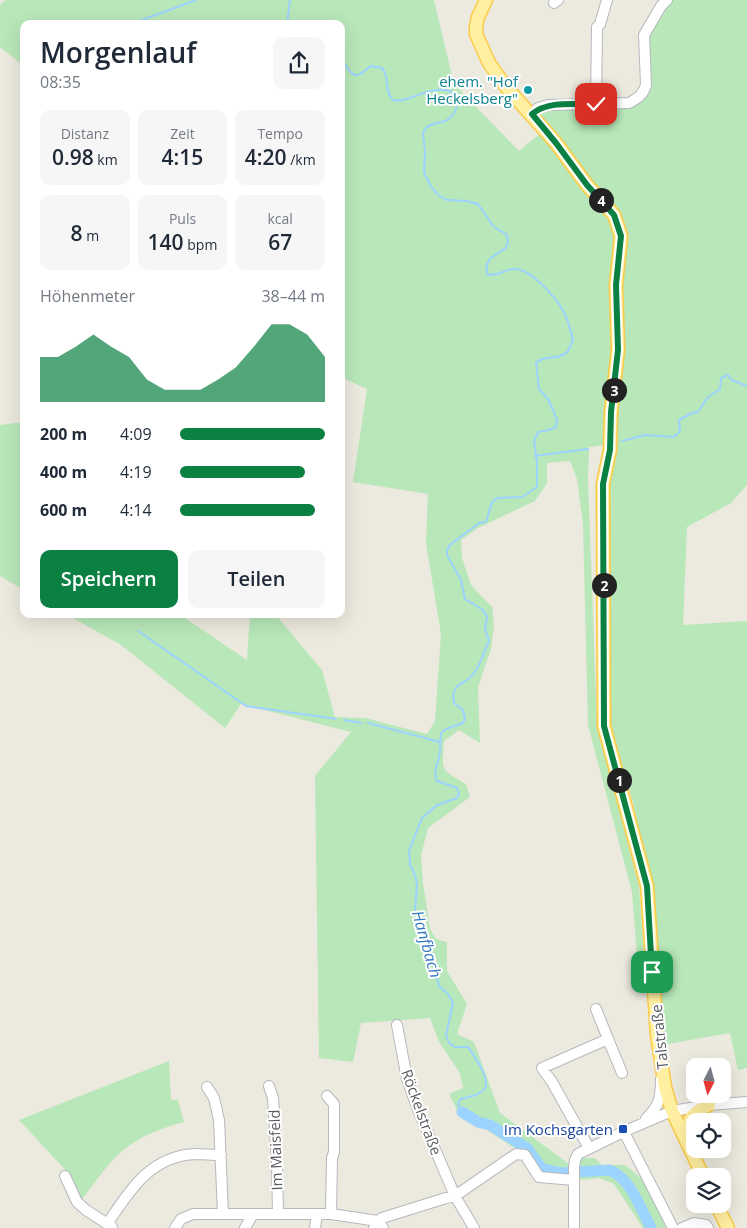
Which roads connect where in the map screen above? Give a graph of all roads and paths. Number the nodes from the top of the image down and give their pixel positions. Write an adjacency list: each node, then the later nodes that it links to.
1 (486, 0): 5 (main road, Talstraße)
2 (608, 0): 4 (street)
3 (667, 0): 4 (street)
4 (596, 104): 5 (street)
5 (532, 114): 9 (main road, Talstraße)
6 (596, 1010): 8 (street)
7 (397, 1024): 25 (street, Röckelstraße)
8 (608, 1039): 10 (street); 21 (street)
9 (660, 1062): 16 (main road, Talstraße); 18 (street)
10 (622, 1073)
11 (269, 1086): 29 (street, Im Maisfeld)
12 (207, 1087): 22 (street)
13 (327, 1096): 31 (street)
14 (747, 1102): 15 (street)
15 (708, 1104): 16 (street); 17 (main road)
16 (672, 1111): 18 (street); 20 (main road, Talstraße)
17 (694, 1113)
18 (642, 1124): 19 (street)
19 (624, 1132): 21 (street); 39 (street)
20 (686, 1141)
21 (588, 1148): 23 (street)
22 (221, 1155): 27 (street); 32 (street)
23 (574, 1174): 25 (street); 38 (street)
24 (65, 1176): 32 (street)
25 (455, 1196): 33 (street); 37 (street, Röckelstraße)
26 (720, 1213): 42 (main road)
27 (223, 1214): 28 (street); 34 (street)
28 (252, 1214): 29 (street); 35 (street)
29 (278, 1214): 30 (street)
30 (317, 1214): 31 (street); 36 (street)
31 (331, 1214): 33 (street)
32 (110, 1226)
33 (378, 1226)
34 (175, 1228)
35 (245, 1228)
36 (315, 1228)
37 (474, 1228)
38 (574, 1228)
39 (673, 1228)
40 (682, 1228): 41 (street)
41 (708, 1228)
42 (728, 1228)

